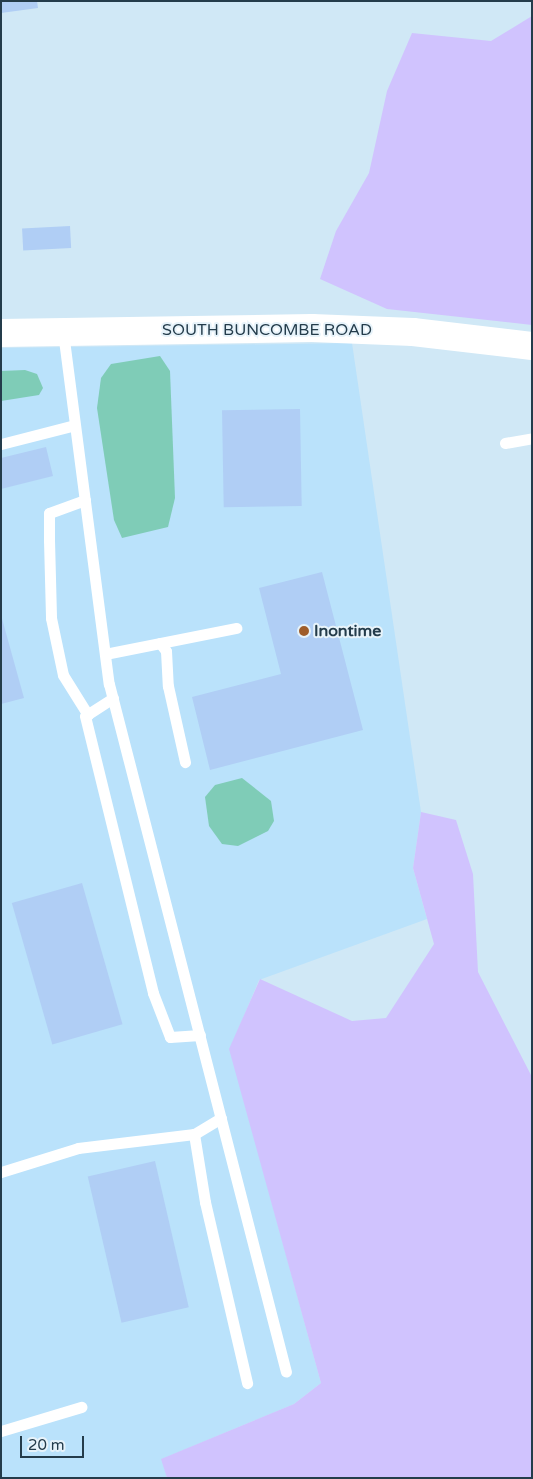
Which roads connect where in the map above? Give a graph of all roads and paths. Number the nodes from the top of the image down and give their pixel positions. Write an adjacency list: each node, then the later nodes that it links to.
1 (63, 332): 2 (main road, SOUTH BUNCOMBE ROAD); 3 (main road, SOUTH BUNCOMBE ROAD); 4 (lane)
2 (1, 333)
3 (532, 346)
4 (75, 425): 7 (lane); 8 (lane)
5 (532, 438): 6 (lane)
6 (505, 443)
7 (1, 444)
8 (85, 500): 11 (lane); 13 (lane)
9 (236, 628): 10 (lane)
10 (160, 643): 11 (lane); 14 (lane)
11 (105, 654): 12 (lane)
12 (113, 698): 13 (lane); 15 (lane)
13 (88, 714): 15 (lane)
14 (185, 762)
15 (200, 1035): 16 (lane)
16 (221, 1118): 17 (lane); 19 (lane)
17 (194, 1134): 18 (lane); 20 (lane)
18 (1, 1172)
19 (286, 1372)
20 (247, 1384)
21 (81, 1407): 22 (lane)
22 (1, 1431)

